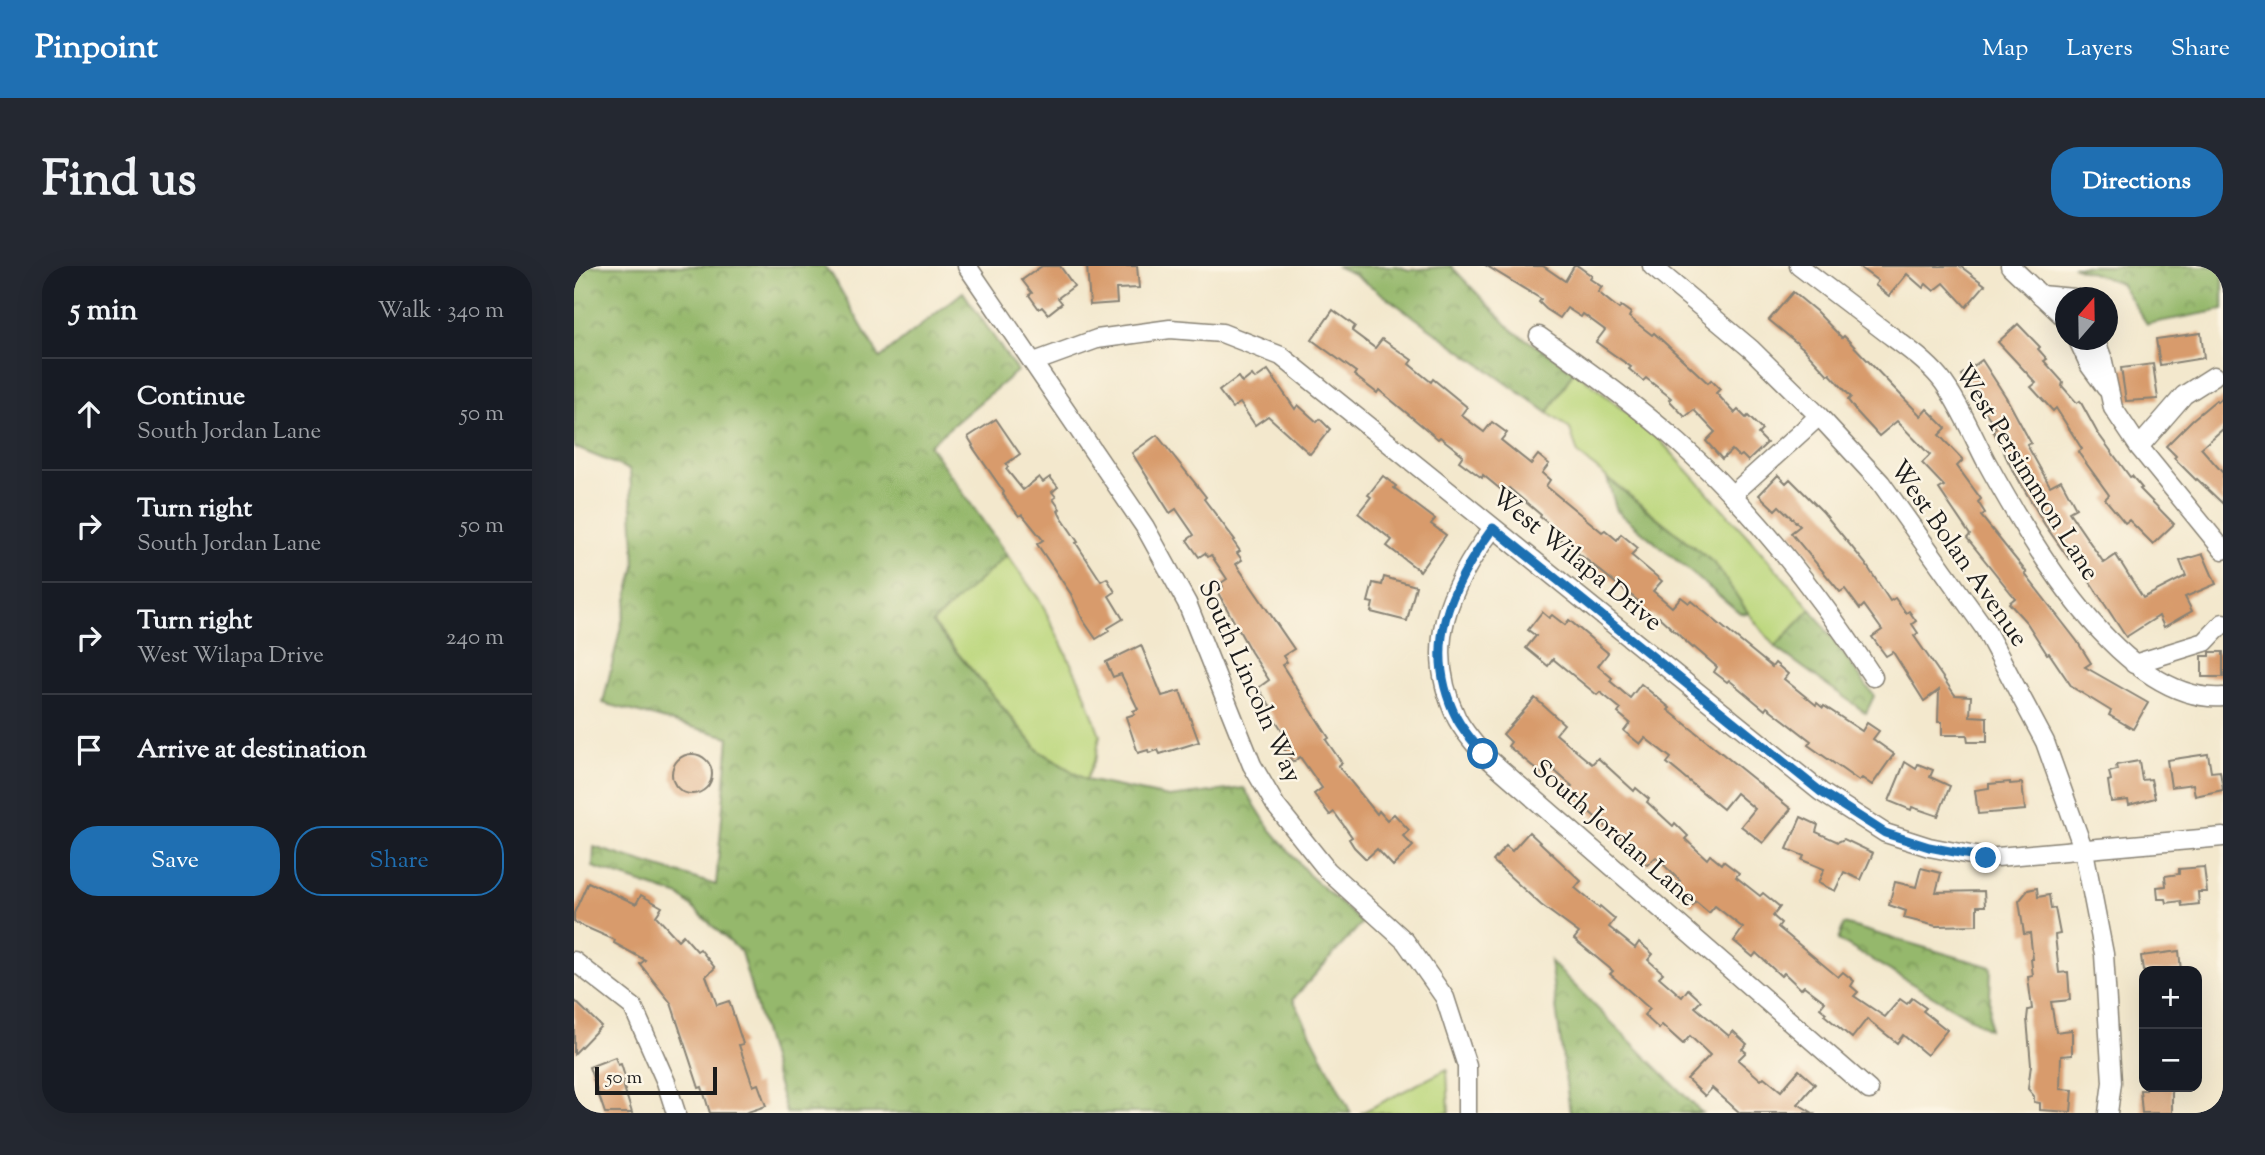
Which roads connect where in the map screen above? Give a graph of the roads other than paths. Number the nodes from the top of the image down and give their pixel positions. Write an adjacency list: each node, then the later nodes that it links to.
1 (967, 266): 11 (street, South Lincoln Way)
2 (1652, 266): 14 (street, West Bolan Avenue)
3 (1799, 266): 20 (street, West Persimmon Lane)
4 (2010, 266): 5 (street)
5 (2040, 295): 6 (street); 7 (street)
6 (2055, 296)
7 (2055, 309)
8 (1539, 336): 16 (street)
9 (2083, 350): 13 (street)
10 (2099, 350): 13 (street)
11 (1034, 362): 17 (street, West Wilapa Drive); 28 (street, South Lincoln Way)
12 (2214, 376): 15 (street)
13 (2108, 390): 15 (street)
14 (1819, 416): 16 (street); 24 (street, West Bolan Avenue)
15 (2139, 447): 18 (street)
16 (1732, 495): 21 (street)
17 (1493, 528): 24 (street, West Wilapa Drive); 26 (street, South Jordan Lane)
18 (2223, 550)
19 (2223, 623): 20 (street)
20 (2134, 664): 22 (street, West Persimmon Lane)
21 (1872, 677)
22 (2223, 697)
23 (2223, 837): 24 (street, West Wilapa Drive)
24 (2084, 851): 29 (street, West Bolan Avenue)
25 (574, 961): 27 (street)
26 (1869, 1090)
27 (676, 1113)
28 (1467, 1113)
29 (2108, 1113)

